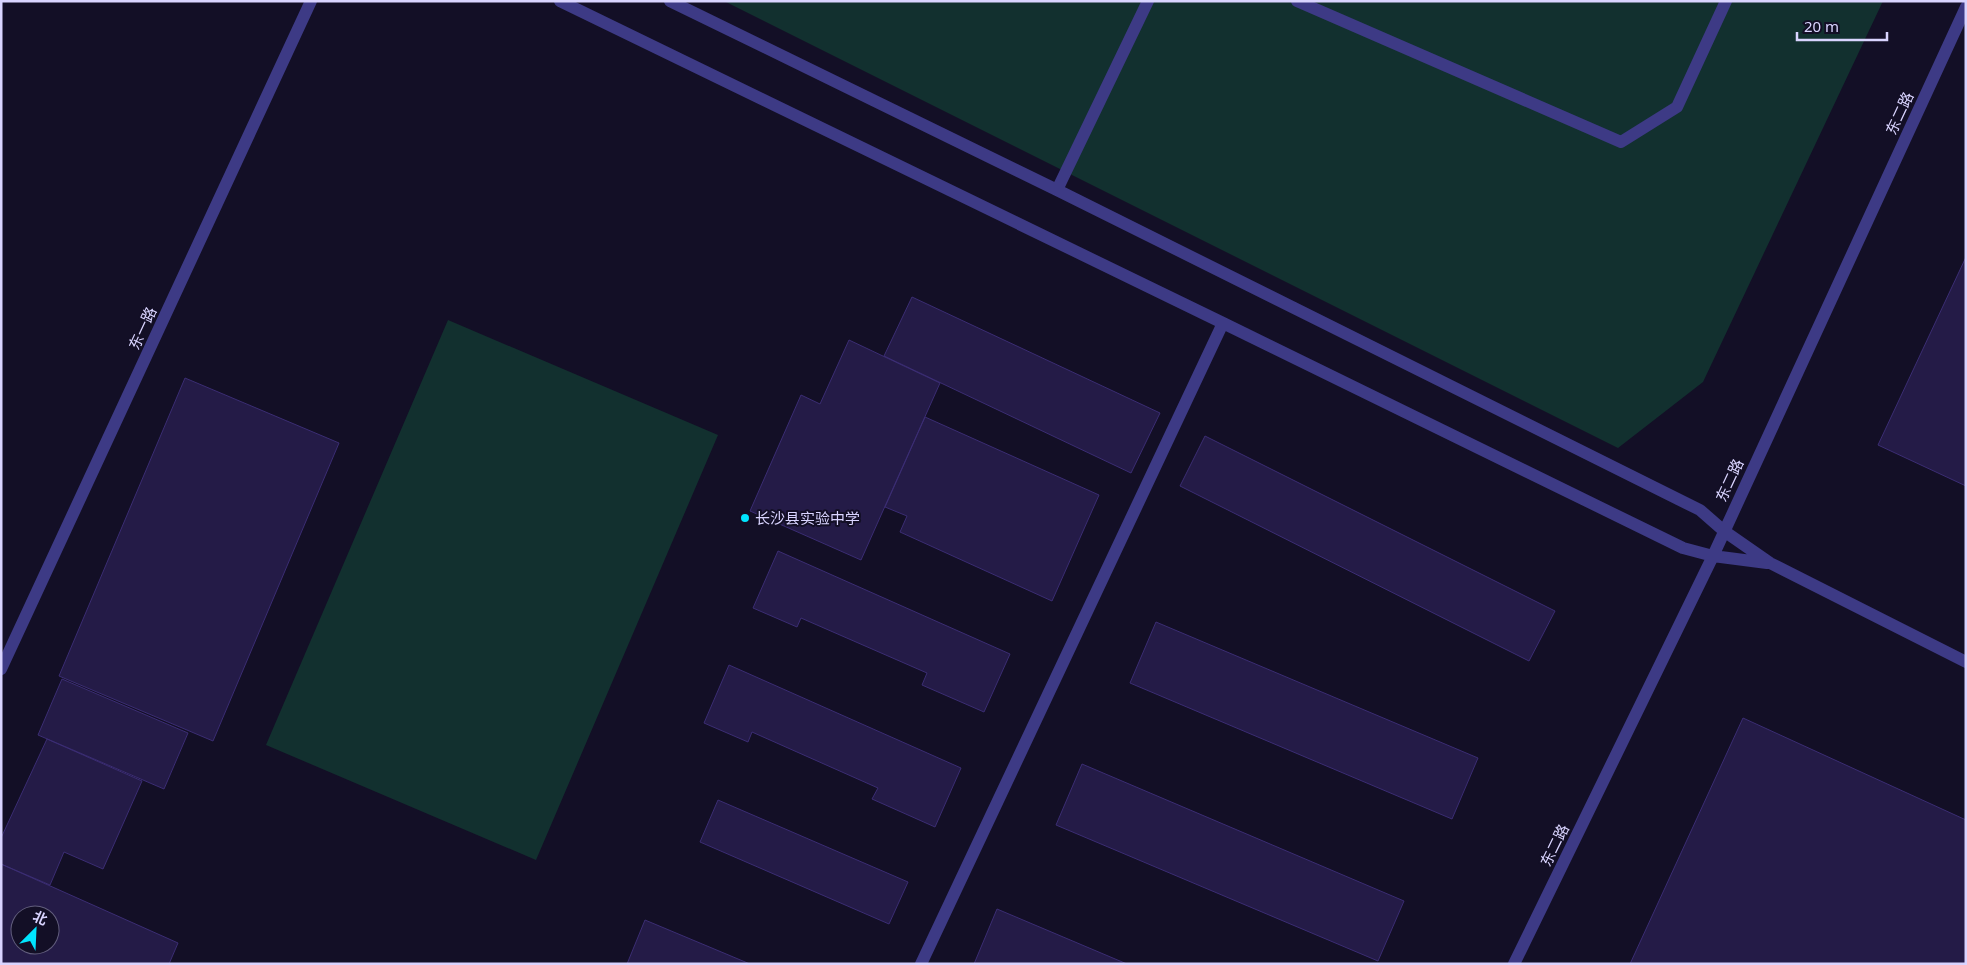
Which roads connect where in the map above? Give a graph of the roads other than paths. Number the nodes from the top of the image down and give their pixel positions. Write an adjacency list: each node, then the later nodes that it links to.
1 (311, 1): 14 (street, 东一路)
2 (560, 1): 9 (street)
3 (670, 1): 8 (street)
4 (1148, 1): 8 (street)
5 (1297, 1): 6 (street)
6 (1726, 1)
7 (1966, 7): 10 (street, 东二路)
8 (1057, 190): 10 (street)
9 (1223, 323): 11 (street); 15 (street)
10 (1724, 531): 11 (street, 东二路); 12 (street)
11 (1713, 556): 12 (street); 16 (street, 东二路)
12 (1770, 563): 13 (street)
13 (1966, 662)
14 (1, 669)
15 (921, 964)
16 (1514, 964)

